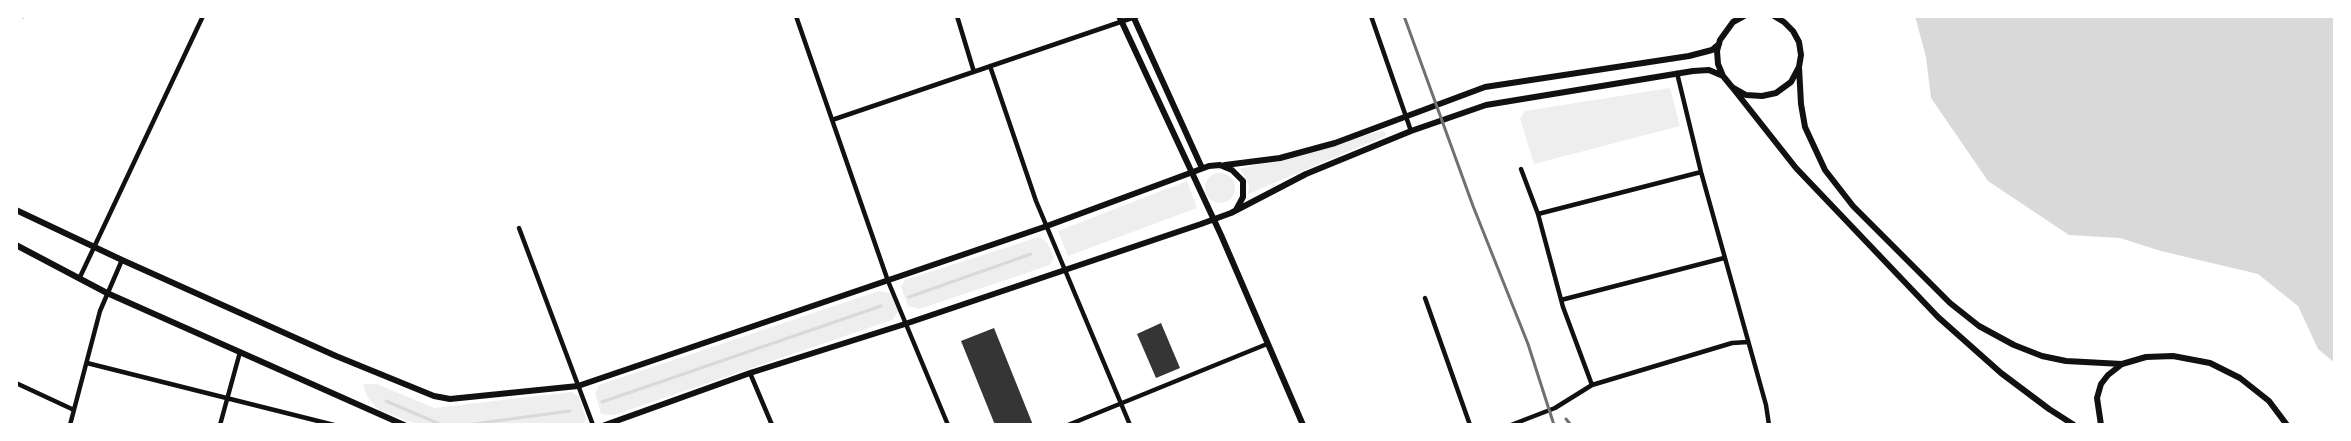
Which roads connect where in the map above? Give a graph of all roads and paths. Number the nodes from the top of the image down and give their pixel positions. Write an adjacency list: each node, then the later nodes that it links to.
1 (203, 16): 31 (street)
2 (796, 16): 17 (street)
3 (956, 16): 12 (street)
4 (1370, 16): 16 (street)
5 (1744, 16): 9 (main road)
6 (1774, 16): 11 (main road)
7 (1134, 17): 8 (street); 20 (main road)
8 (1119, 18): 10 (street); 23 (main road)
9 (1719, 44): 14 (main road); 16 (main road)
10 (990, 66): 12 (street); 28 (street)
11 (1799, 67): 15 (main road); 45 (main road)
12 (974, 72): 17 (street)
13 (1677, 73): 14 (main road); 18 (main road); 22 (street)
14 (1723, 76): 15 (main road)
15 (1732, 87): 67 (main road)
16 (1405, 118): 18 (street); 19 (main road)
17 (832, 120): 36 (street)
18 (1411, 131): 25 (main road)
19 (1221, 166): 20 (main road); 25 (main road)
20 (1202, 168): 23 (main road)
21 (1521, 169): 26 (street)
22 (1701, 172): 26 (street); 32 (street)
23 (1192, 173): 27 (main road); 28 (main road)
24 (16, 210): 31 (main road)
25 (1236, 210): 27 (main road)
26 (1538, 214): 39 (street)
27 (1213, 219): 34 (main road); 42 (main road)
28 (1047, 226): 34 (street); 36 (main road)
29 (518, 228): 49 (street)
30 (16, 246): 35 (main road)
31 (94, 247): 33 (main road); 35 (street)
32 (1724, 258): 39 (street); 41 (street)
33 (122, 260): 37 (street); 49 (main road)
34 (1065, 269): 40 (main road); 51 (street)
35 (80, 277): 37 (main road)
36 (888, 281): 40 (street); 49 (main road)
37 (107, 293): 43 (main road); 44 (street)
38 (1425, 298): 64 (street)
39 (1562, 300): 48 (street)
40 (905, 324): 46 (main road); 60 (street)
41 (1748, 342): 48 (street); 66 (street)
42 (1267, 344): 51 (street); 63 (main road)
43 (240, 352): 50 (street); 53 (main road)
44 (87, 363): 50 (street); 52 (street)
45 (2122, 364): 68 (main road); 69 (main road)
46 (750, 373): 58 (main road); 59 (street)
47 (16, 383): 52 (street)
48 (1592, 385): 65 (street)
49 (578, 386): 57 (street)
50 (227, 396): 55 (street); 56 (street)
51 (1121, 403): 61 (street); 62 (street)
52 (74, 410): 54 (street)
53 (400, 424)
54 (70, 425)
55 (220, 425)
56 (334, 425)
57 (593, 425)
58 (605, 425)
59 (772, 425)
60 (948, 425)
61 (1068, 425)
62 (1130, 425)
63 (1303, 425)
64 (1470, 425)
65 (1511, 425)
66 (1769, 425)
67 (2074, 425)
68 (2101, 425)
69 (2287, 425)

